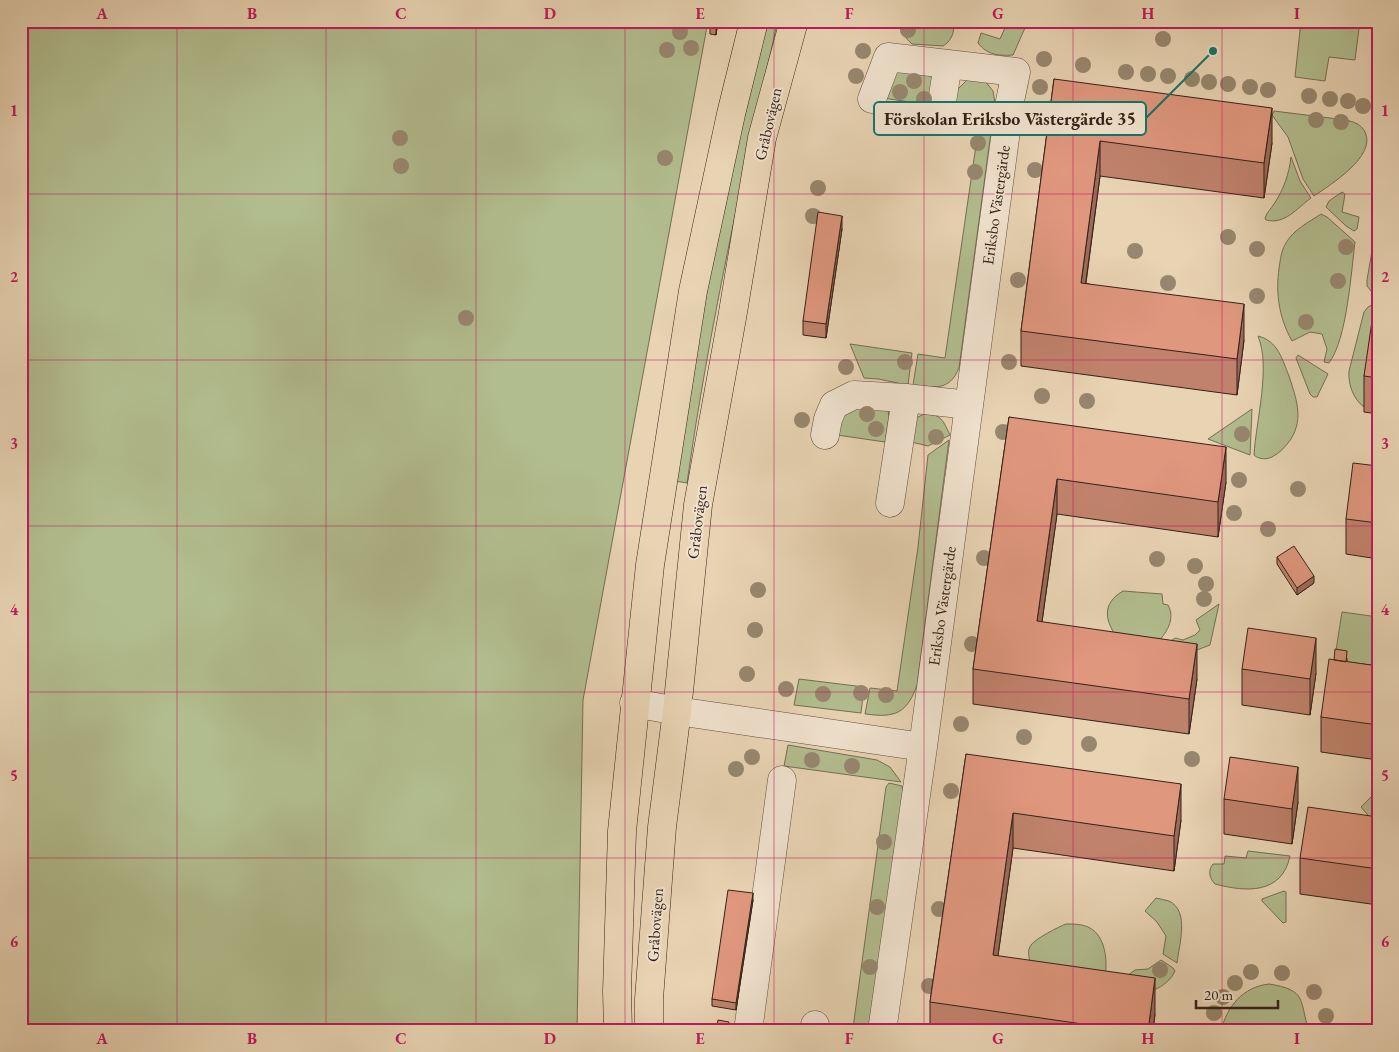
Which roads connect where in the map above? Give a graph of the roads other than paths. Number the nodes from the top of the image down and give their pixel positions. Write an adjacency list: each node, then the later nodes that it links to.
1 (754, 21): 10 (main road)
2 (794, 21): 11 (main road, Gråbovägen)
3 (948, 64): 4 (street, Eriksbo Västergärde); 5 (street); 7 (street, Eriksbo Västergärde)
4 (872, 99)
5 (941, 108)
6 (906, 398): 7 (street); 8 (street); 9 (street)
7 (969, 405): 12 (street, Eriksbo Västergärde)
8 (825, 435)
9 (890, 503)
10 (634, 703): 11 (street); 14 (main road)
11 (677, 711): 12 (street); 15 (main road, Gråbovägen)
12 (923, 746): 17 (street, Eriksbo Västergärde)
13 (782, 780): 16 (street)
14 (618, 1031)
15 (649, 1031)
16 (748, 1031)
17 (882, 1031)

